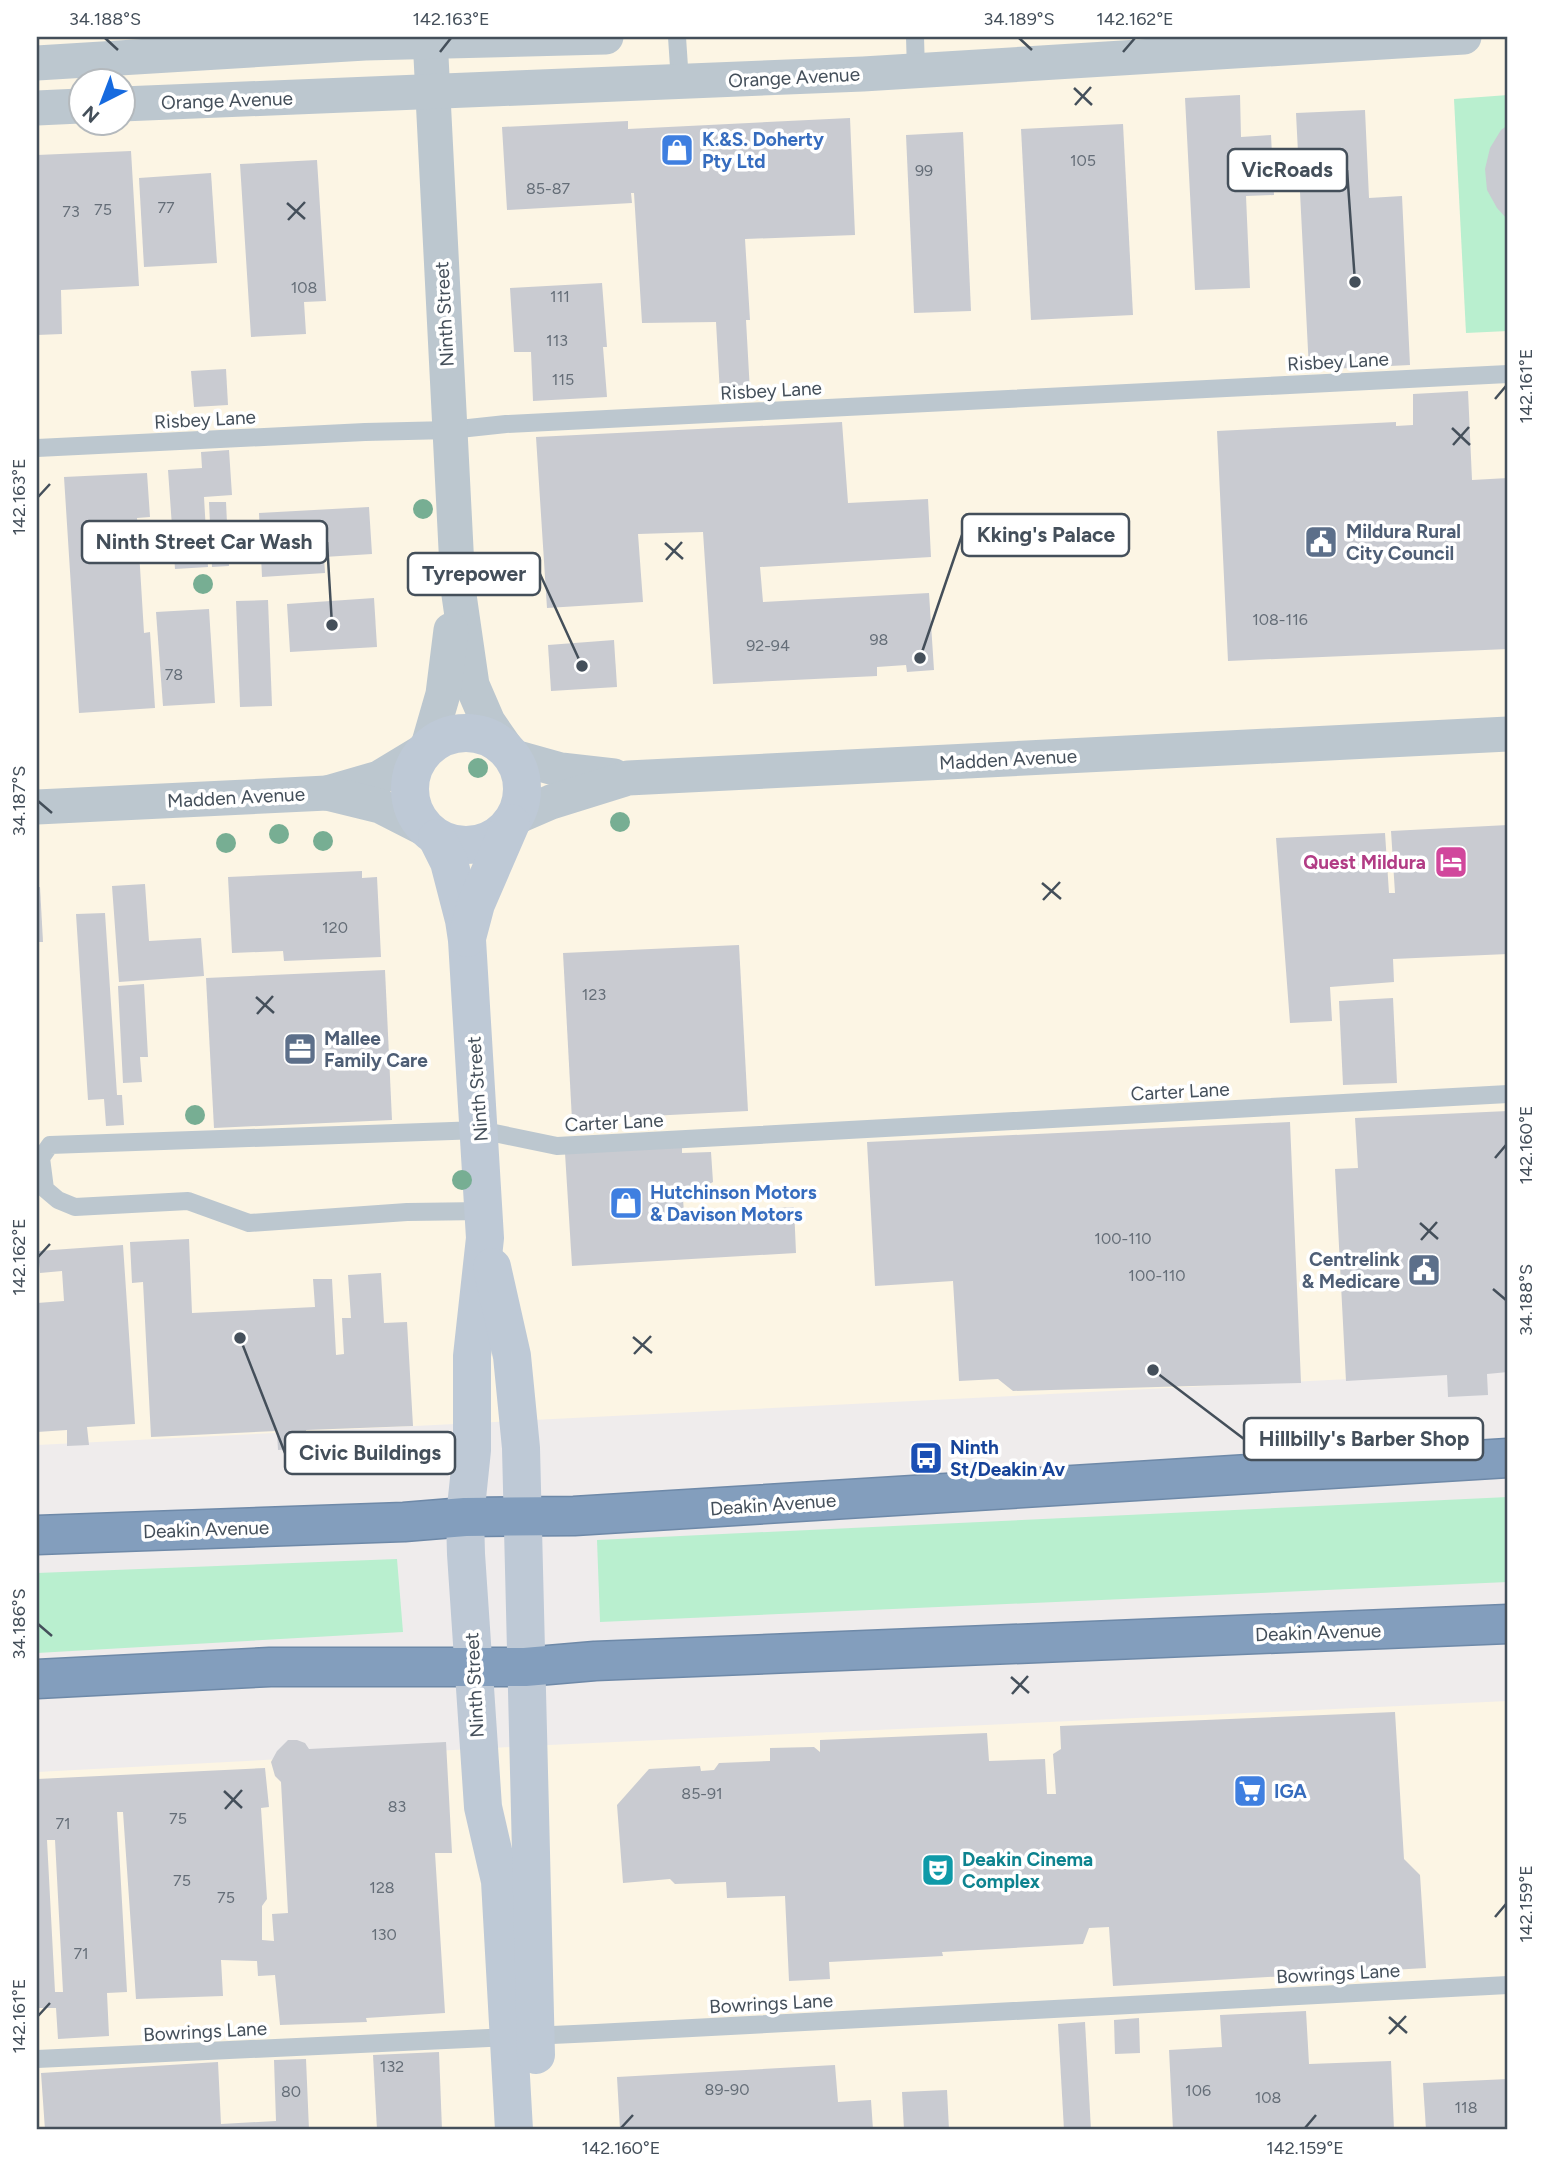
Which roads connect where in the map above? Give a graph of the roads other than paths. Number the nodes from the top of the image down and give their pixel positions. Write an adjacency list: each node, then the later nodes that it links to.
1 (606, 37): 5 (street)
2 (677, 37): 8 (lane)
3 (915, 37): 7 (lane)
4 (1464, 37): 7 (street, Orange Avenue)
5 (431, 38): 6 (street); 9 (street, Ninth Street)
6 (37, 62)
7 (916, 71): 8 (street, Orange Avenue)
8 (680, 82): 9 (street, Orange Avenue)
9 (434, 92): 10 (street, Orange Avenue); 14 (street, Ninth Street)
10 (136, 103)
11 (66, 107): 12 (street)
12 (37, 108)
13 (1508, 374): 14 (lane, Risbey Lane)
14 (450, 430): 15 (lane, Risbey Lane); 16 (street, Ninth Street)
15 (37, 448)
16 (458, 588): 18 (street, Ninth Street); 19 (street, Ninth Street)
17 (1508, 734): 20 (street, Madden Avenue)
18 (425, 749): 19 (street); 21 (street); 24 (street)
19 (510, 754): 20 (street); 23 (street)
20 (628, 778): 23 (street, Madden Avenue)
21 (327, 793): 22 (street, Madden Avenue); 24 (street, Madden Avenue)
22 (37, 807)
23 (513, 820): 24 (street); 25 (street, Ninth Street)
24 (432, 834): 25 (street, Ninth Street)
25 (467, 940): 27 (street, Ninth Street)
26 (1508, 1094): 27 (lane, Carter Lane)
27 (480, 1130): 28 (street, Ninth Street); 28 (lane, Carter Lane)
28 (484, 1225): 30 (street, Ninth Street); 31 (street, Ninth Street)
29 (1508, 1458): 30 (highway, Deakin Avenue)
30 (523, 1515): 31 (highway, Deakin Avenue); 34 (street, Ninth Street)
31 (465, 1517): 32 (highway, Deakin Avenue); 35 (street, Ninth Street)
32 (37, 1535)
33 (1508, 1624): 34 (highway, Deakin Avenue)
34 (525, 1667): 35 (highway, Deakin Avenue); 38 (street, Ninth Street)
35 (472, 1668): 36 (highway, Deakin Avenue); 38 (street, Ninth Street)
36 (37, 1679)
37 (1508, 1985): 38 (lane, Bowrings Lane)
38 (522, 2036): 39 (lane, Bowrings Lane); 40 (street, Ninth Street); 41 (street, Ninth Street)
39 (37, 2059)
40 (514, 2130)
41 (540, 2130)

